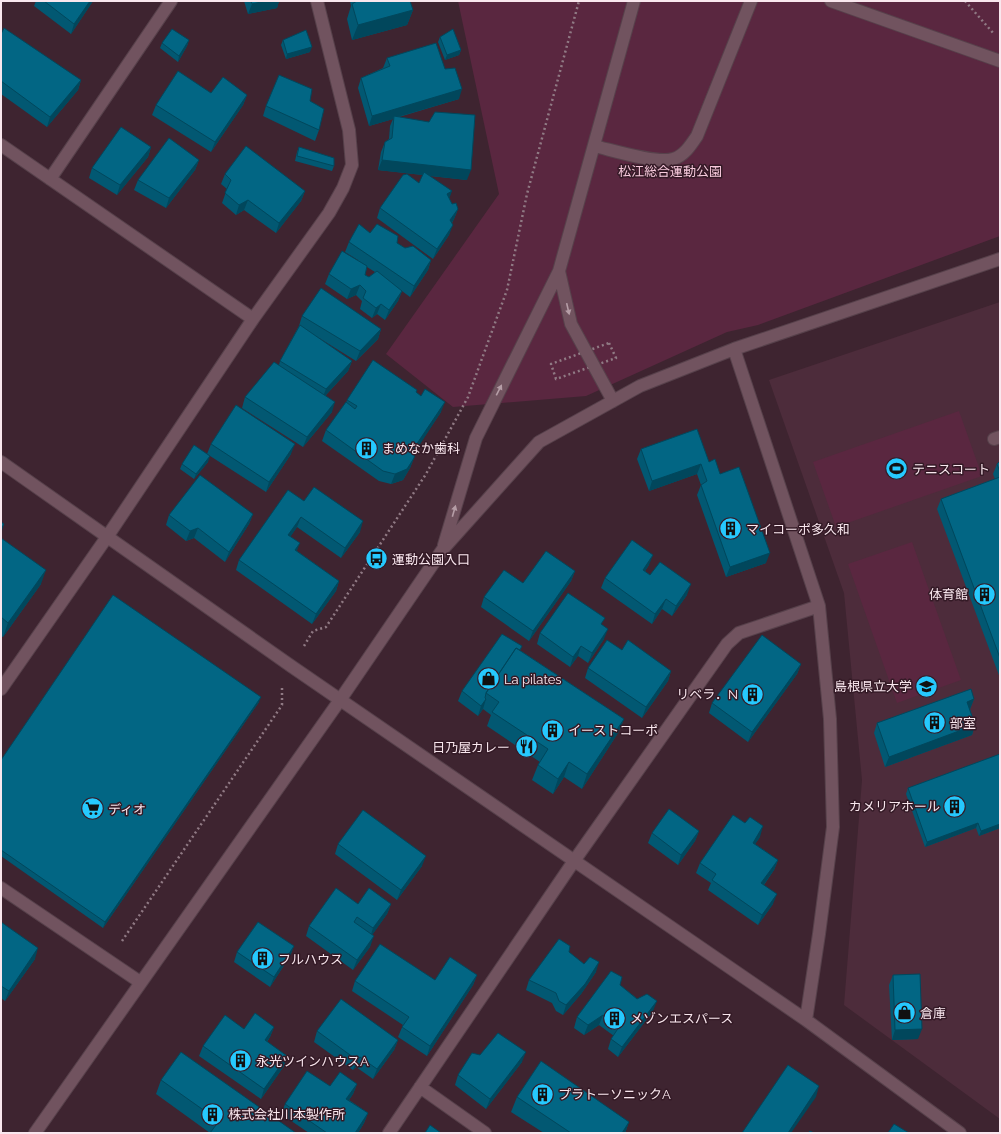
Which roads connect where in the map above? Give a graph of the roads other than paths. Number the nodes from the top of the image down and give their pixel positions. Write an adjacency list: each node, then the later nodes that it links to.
1 (171, 1): 9 (street)
2 (317, 1): 12 (street)
3 (634, 1): 8 (street)
4 (751, 1): 8 (street)
5 (831, 1): 6 (street)
6 (1000, 60)
7 (1, 145): 9 (street)
8 (594, 146): 11 (street)
9 (50, 179): 12 (street)
10 (1000, 259): 13 (street)
11 (559, 271): 14 (street, one-way to 14); 17 (street, one-way to 11)
12 (254, 319): 16 (street)
13 (734, 349): 14 (street); 18 (street)
14 (614, 401): 17 (street)
15 (1, 462): 16 (street)
16 (107, 537): 19 (street); 20 (street)
17 (443, 549): 20 (street)
18 (819, 606): 21 (street); 24 (street)
19 (1, 689)
20 (340, 700): 21 (street); 23 (street)
21 (574, 861): 24 (street); 25 (street)
22 (1, 888): 23 (street)
23 (140, 982): 26 (street)
24 (806, 1020): 29 (street)
25 (420, 1087): 27 (street); 28 (street)
26 (35, 1133)
27 (389, 1133)
28 (485, 1133)
29 (960, 1133)

